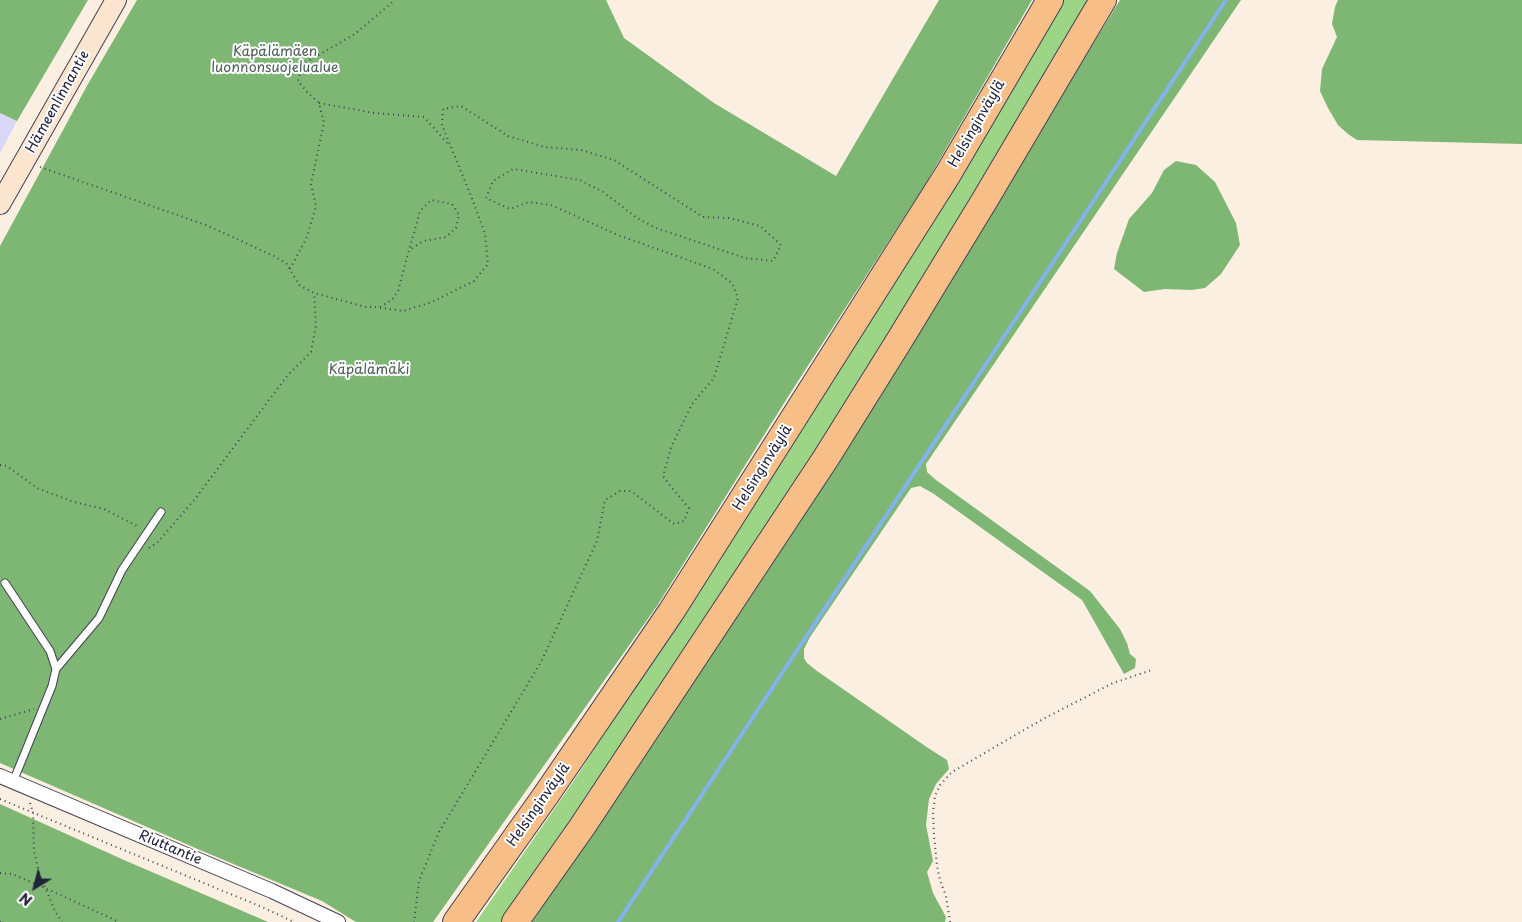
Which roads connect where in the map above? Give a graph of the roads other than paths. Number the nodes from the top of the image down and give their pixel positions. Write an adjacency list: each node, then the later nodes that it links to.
1 (116, 0): 4 (main road, Hämeenlinnantie)
2 (1050, 0): 11 (highway, Helsinginväylä)
3 (1103, 0): 12 (highway)
4 (0, 204)
5 (161, 512): 7 (lane)
6 (5, 583): 7 (lane)
7 (56, 669): 9 (lane)
8 (0, 776): 9 (street, Riuttantie)
9 (13, 782): 10 (street, Riuttantie)
10 (338, 922)
11 (456, 922)
12 (515, 922)

